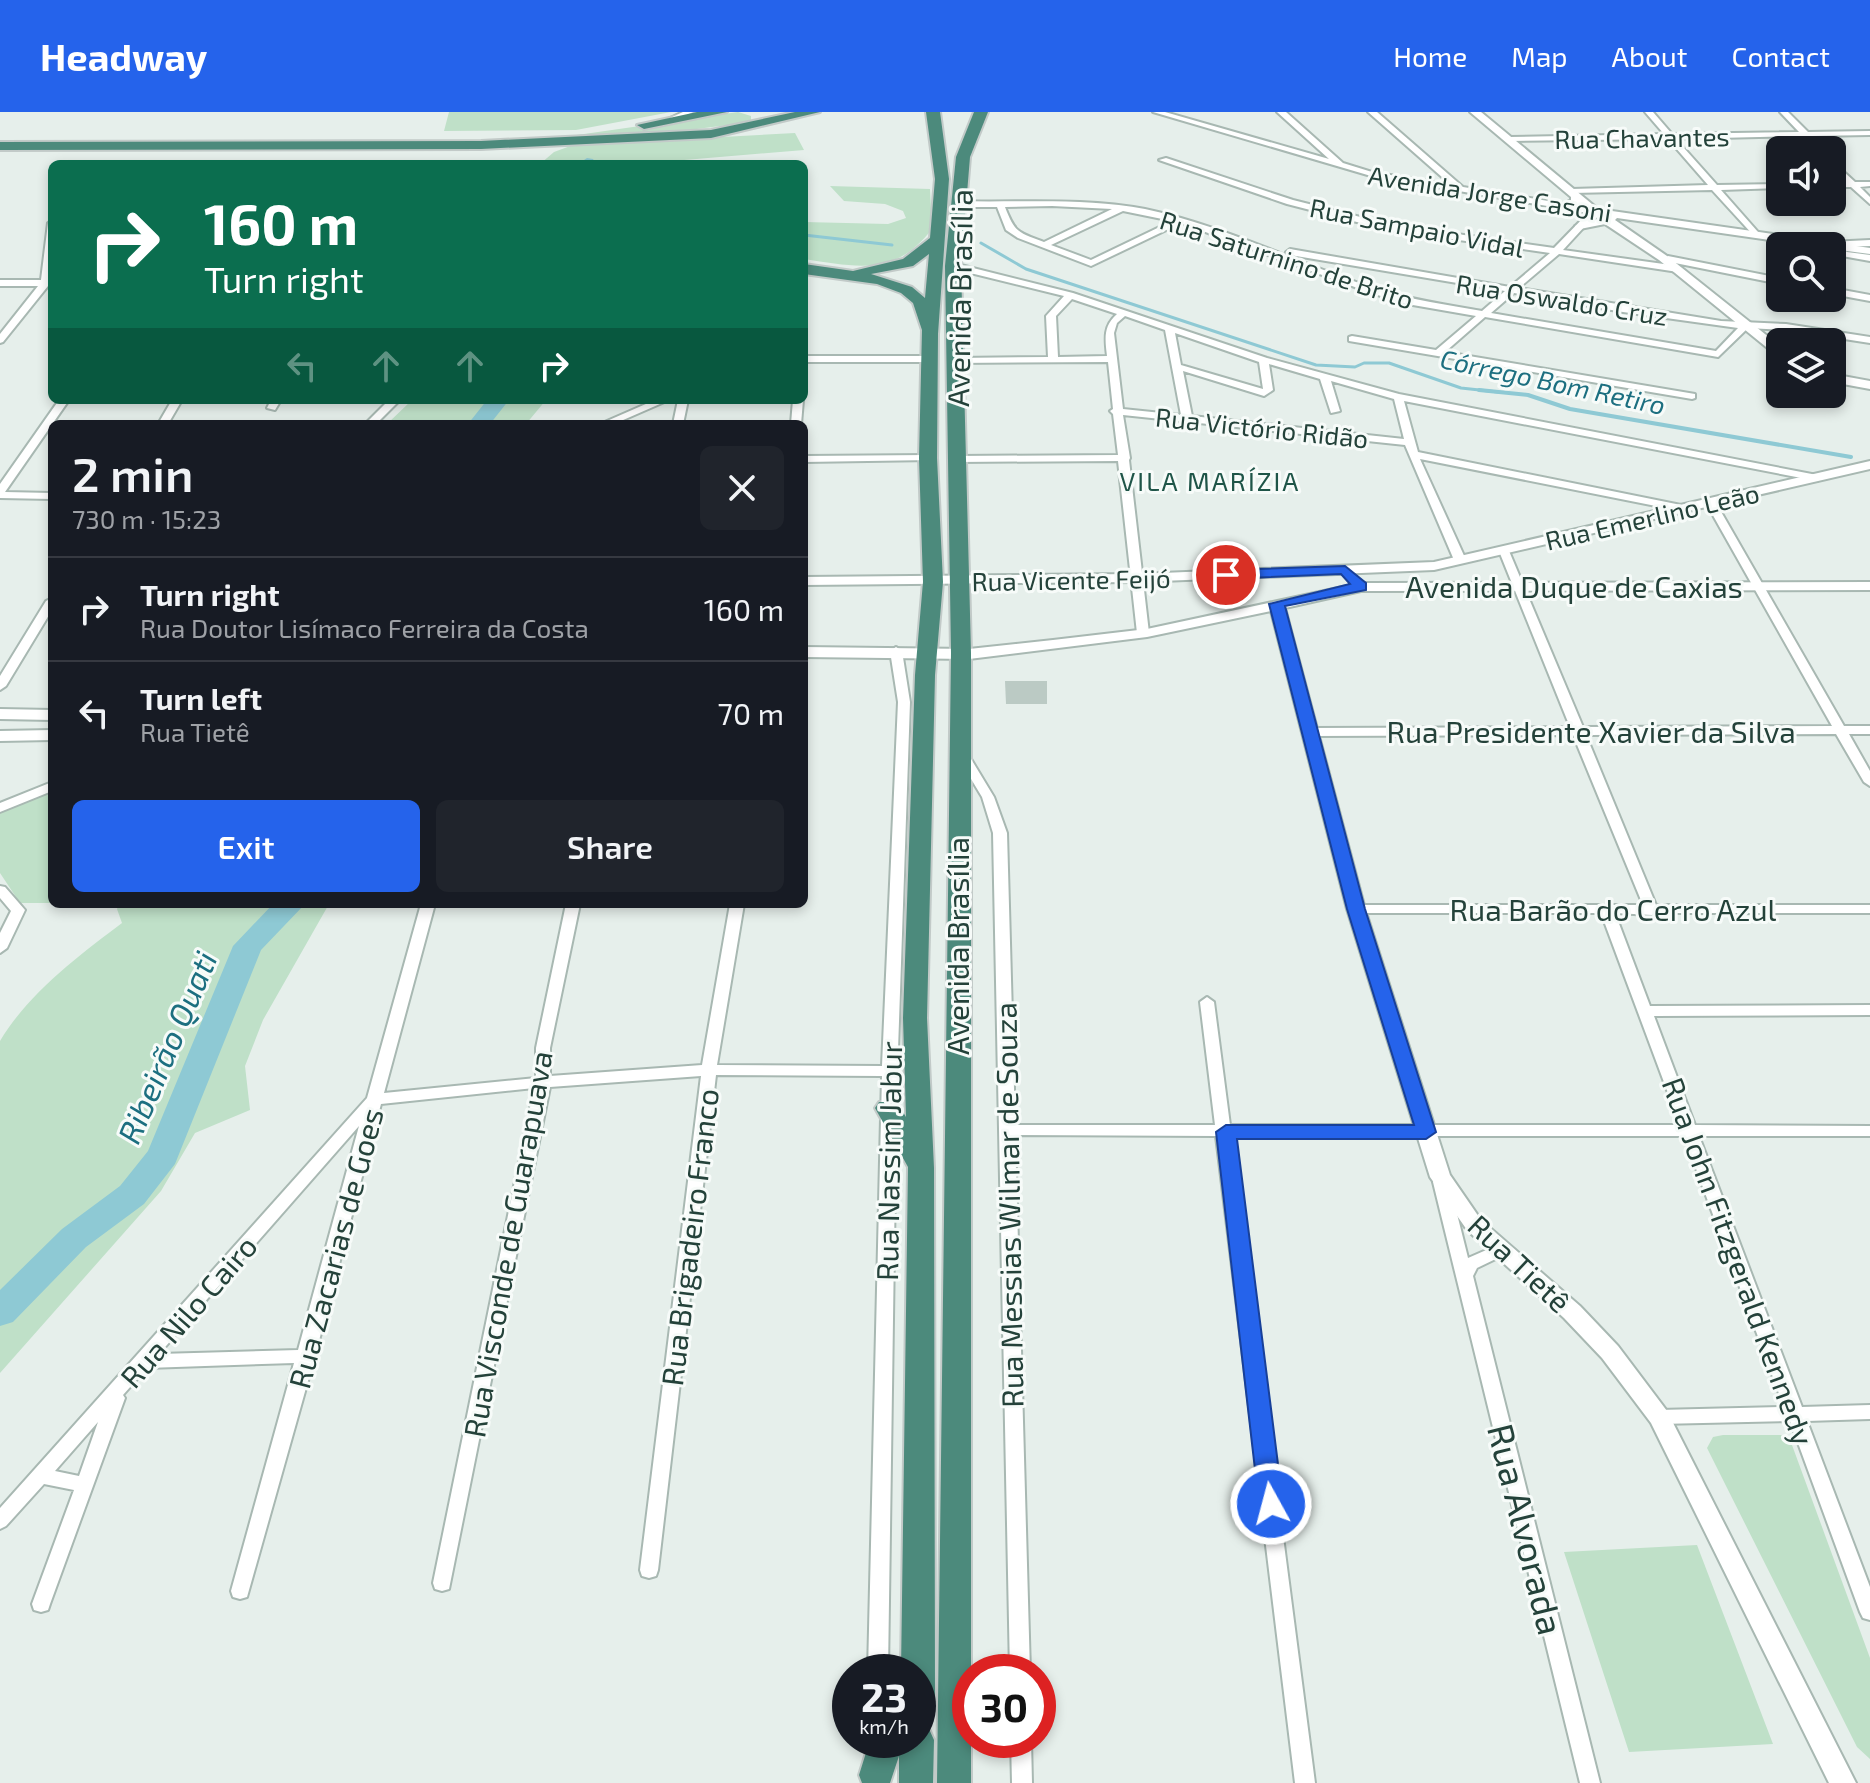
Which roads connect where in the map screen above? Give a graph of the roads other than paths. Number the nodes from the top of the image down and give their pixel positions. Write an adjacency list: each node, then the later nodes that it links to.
1 (689, 112): 13 (street)
2 (720, 112): 13 (highway)
3 (748, 112): 14 (highway)
4 (813, 112): 14 (highway)
5 (933, 112): 49 (highway, Avenida Brasília)
6 (1157, 112): 25 (street, Avenida Jorge Casoni)
7 (1281, 112): 25 (street)
8 (1372, 112): 26 (street)
9 (1475, 112): 19 (street)
10 (1649, 112): 17 (street)
11 (1784, 112): 16 (street)
12 (981, 114): 37 (highway, Avenida Brasília)
13 (668, 121): 20 (highway)
14 (732, 131): 18 (highway)
15 (1870, 133): 16 (street, Rua Chavantes)
16 (1806, 134): 17 (street, Rua Chavantes)
17 (1671, 137): 19 (street, Rua Chavantes); 33 (street)
18 (615, 139): 21 (highway); 22 (highway)
19 (1510, 139): 35 (street)
20 (0, 144): 21 (highway)
21 (439, 146): 23 (highway)
22 (529, 159)
23 (503, 160)
24 (1163, 160): 55 (street, Rua Sampaio Vidal)
25 (1343, 168): 31 (street, Avenida Jorge Casoni)
26 (1445, 176): 31 (street); 34 (street)
27 (1846, 178): 30 (street)
28 (1870, 184): 30 (street)
29 (1846, 185): 30 (street)
30 (1852, 185): 36 (street)
31 (1427, 186): 34 (street, Avenida Jorge Casoni)
32 (1766, 186): 33 (street)
33 (1715, 188): 35 (street); 46 (street)
34 (1464, 192): 39 (street, Avenida Jorge Casoni)
35 (1574, 193): 39 (street); 41 (street)
36 (1870, 202)
37 (956, 204): 38 (street, Rua Saturnino de Brito); 59 (highway, Avenida Brasília)
38 (1000, 205): 40 (street, Rua Saturnino de Brito); 51 (street)
39 (1565, 207): 41 (street, Avenida Jorge Casoni)
40 (1120, 208): 44 (street, Rua Saturnino de Brito); 51 (street)
41 (1592, 214): 42 (street, Avenida Jorge Casoni); 43 (street); 45 (street)
42 (1631, 216): 43 (street); 46 (street, Avenida Jorge Casoni)
43 (1606, 219): 45 (street); 57 (street)
44 (1181, 220): 48 (street, Rua Saturnino de Brito); 51 (street)
45 (1579, 228): 55 (street)
46 (1755, 234): 47 (street, Avenida Jorge Casoni)
47 (1766, 236)
48 (1238, 239): 66 (street, Rua Oswaldo Cruz); 71 (street, Rua Saturnino de Brito)
49 (937, 240): 60 (highway); 74 (highway, Avenida Brasília)
50 (1870, 243): 52 (street)
51 (1044, 245)
52 (1846, 245)
53 (1846, 248): 54 (street, Avenida Jorge Casoni)
54 (1870, 251)
55 (1555, 253): 62 (street, Rua Sampaio Vidal); 66 (street)
56 (1846, 254): 58 (street, Avenida Jorge Casoni)
57 (1663, 258): 62 (street); 63 (street)
58 (1870, 258)
59 (953, 266): 68 (street); 85 (highway, Avenida Brasília)
60 (808, 268)
61 (808, 269): 74 (highway)
62 (1678, 269): 72 (street)
63 (1766, 278)
64 (0, 283): 65 (street)
65 (48, 283): 76 (street)
66 (1511, 291): 71 (street); 72 (street, Rua Oswaldo Cruz)
67 (1846, 294): 69 (street)
68 (1070, 295): 70 (street); 83 (street)
69 (1870, 298)
70 (1123, 313): 73 (street); 82 (street)
71 (1482, 316): 72 (street, Rua Saturnino de Brito); 79 (street)
72 (1745, 326): 77 (street, Rua Oswaldo Cruz); 78 (street)
73 (1169, 327): 84 (street); 86 (street)
74 (930, 334): 81 (highway, Avenida Brasília)
75 (1352, 339): 79 (street)
76 (0, 340)
77 (1870, 340)
78 (1766, 342)
79 (1438, 353): 90 (street)
80 (808, 359): 81 (street)
81 (930, 359): 104 (highway, Avenida Brasília)
82 (1112, 359): 83 (street); 94 (street)
83 (1053, 360): 85 (street)
84 (1264, 360): 86 (street); 87 (street)
85 (956, 361): 107 (highway, Avenida Brasília)
86 (1176, 366): 96 (street)
87 (1325, 379): 91 (street); 95 (street)
88 (1846, 381): 89 (street)
89 (1870, 385)
90 (1692, 396)
91 (1398, 397): 102 (street); 109 (street)
92 (391, 404): 97 (street)
93 (654, 404): 98 (street)
94 (1115, 411): 96 (street, Rua Victório Ridão); 105 (street)
95 (1335, 411)
96 (1187, 418): 102 (street, Rua Victório Ridão)
97 (374, 420)
98 (615, 420)
99 (48, 422): 100 (street)
100 (36, 439): 101 (street); 112 (street)
101 (48, 439)
102 (1408, 442): 103 (street)
103 (1413, 454): 114 (street); 119 (street)
104 (928, 458): 106 (street); 124 (highway, Avenida Brasília)
105 (1125, 458): 107 (street); 122 (street)
106 (808, 459)
107 (957, 459): 125 (highway, Avenida Brasília)
108 (1870, 465): 110 (street, Rua Emerlino Leão)
109 (1760, 466): 110 (street); 111 (street)
110 (1817, 478): 111 (street, Rua Emerlino Leão)
111 (1790, 484): 115 (street, Rua Emerlino Leão)
112 (0, 493): 113 (street)
113 (48, 496)
114 (1621, 496): 116 (street); 117 (street)
115 (1711, 503): 116 (street, Rua Emerlino Leão); 127 (street)
116 (1686, 509): 117 (street, Rua Emerlino Leão)
117 (1660, 515): 118 (street, Rua Emerlino Leão)
118 (1504, 551): 119 (street, Rua Emerlino Leão); 126 (street)
119 (1460, 560): 120 (street, Rua Emerlino Leão)
120 (1434, 566): 121 (street, Rua Vicente Feijó); 128 (street)
121 (1345, 570): 122 (street, Rua Vicente Feijó); 130 (street)
122 (1137, 578): 125 (street, Rua Vicente Feijó); 133 (street)
123 (808, 581): 124 (street, Rua Vicente Feijó)
124 (933, 582): 125 (street, Rua Vicente Feijó); 137 (highway, Avenida Brasília)
125 (960, 582): 136 (highway, Avenida Brasília)
126 (1519, 585): 127 (street, Avenida Duque de Caxias); 128 (street, Avenida Duque de Caxias); 144 (street)
127 (1756, 585): 129 (street, Avenida Duque de Caxias); 142 (street)
128 (1445, 586): 130 (street, Avenida Duque de Caxias)
129 (1870, 586)
130 (1361, 587): 131 (street, Avenida Duque de Caxias)
131 (1277, 604): 133 (street, Avenida Duque de Caxias); 145 (street, Rua Tietê)
132 (48, 608): 138 (street)
133 (1143, 633): 136 (street, Avenida Duque de Caxias)
134 (896, 651): 135 (street, Avenida Duque de Caxias); 137 (street, Avenida Duque de Caxias); 139 (street, Rua Nassim Jabur)
135 (808, 652)
136 (961, 653): 137 (street, Avenida Duque de Caxias); 148 (highway, Avenida Brasília)
137 (925, 663): 139 (highway); 175 (highway, Avenida Brasília)
138 (0, 686)
139 (904, 702): 166 (street, Rua Nassim Jabur)
140 (0, 714): 141 (street)
141 (48, 715)
142 (1841, 730): 143 (street, Rua Presidente Xavier da Silva); 144 (street, Rua Presidente Xavier da Silva); 149 (street)
143 (1870, 730)
144 (1578, 731): 145 (street, Rua Presidente Xavier da Silva); 159 (street)
145 (1312, 732): 156 (street, Rua Tietê)
146 (48, 735): 147 (street)
147 (0, 736)
148 (958, 748): 170 (street, Rua Messias Wilmar de Souza); 207 (highway, Avenida Brasília)
149 (1870, 782)
150 (48, 788): 151 (street)
151 (0, 808)
152 (0, 890): 161 (street)
153 (427, 908): 168 (street, Rua Zacarias de Goes)
154 (572, 908): 167 (street, Rua Visconde de Guarapuava)
155 (736, 908): 165 (street, Rua Brigadeiro Franco)
156 (1356, 909): 158 (street, Rua Barão do Cerro Azul); 174 (street, Rua Tietê)
157 (1866, 909): 159 (street, Rua Barão do Cerro Azul); 160 (street)
158 (1607, 911): 159 (street, Rua Barão do Cerro Azul); 164 (street, Rua John Fitzgerald Kennedy)
159 (1652, 911)
160 (1870, 923)
161 (0, 948)
162 (1207, 1002): 173 (street)
163 (1870, 1010): 164 (street)
164 (1647, 1011): 171 (street, Rua John Fitzgerald Kennedy)
165 (709, 1070): 166 (street); 167 (street); 191 (street, Rua Brigadeiro Franco)
166 (889, 1071): 169 (street, Rua Nassim Jabur)
167 (543, 1082): 168 (street); 192 (street, Rua Visconde de Guarapuava)
168 (375, 1099): 182 (street, Rua Zacarias de Goes); 183 (street, Rua Nilo Cairo)
169 (888, 1108): 175 (highway); 197 (street, Rua Nassim Jabur)
170 (1006, 1130): 173 (street); 200 (street, Rua Messias Wilmar de Souza)
171 (1690, 1130): 172 (street); 174 (street); 186 (street, Rua John Fitzgerald Kennedy)
172 (1870, 1131)
173 (1226, 1132): 174 (street); 209 (street)
174 (1426, 1132): 176 (street, Rua Tietê)
175 (921, 1168): 196 (highway, Avenida Brasília)
176 (1440, 1177): 177 (street, Rua Alvorada); 178 (street, Rua Tietê)
177 (1450, 1223): 178 (street); 180 (street, Rua Alvorada)
178 (1474, 1225): 179 (street, Rua Tietê)
179 (1492, 1252): 180 (street); 181 (street); 187 (street, Rua Tietê)
180 (1460, 1253): 181 (street, Rua Alvorada)
181 (1464, 1276): 210 (street, Rua Alvorada)
182 (306, 1356): 183 (street); 193 (street, Rua Zacarias de Goes)
183 (145, 1361): 184 (street, Rua Nilo Cairo)
184 (119, 1390): 188 (street, Rua Nilo Cairo); 189 (street)
185 (1870, 1412): 186 (street)
186 (1795, 1413): 187 (street); 195 (street, Rua John Fitzgerald Kennedy)
187 (1659, 1417): 211 (street, Rua Tietê)
188 (41, 1476): 189 (street); 190 (street, Rua Nilo Cairo)
189 (84, 1484): 194 (street)
190 (0, 1521)
191 (649, 1570)
192 (442, 1583)
193 (240, 1591)
194 (41, 1604)
195 (1870, 1612)
196 (920, 1632): 198 (highway); 199 (highway, Avenida Brasília)
197 (878, 1654)
198 (913, 1654)
199 (919, 1654)
200 (1020, 1654)
201 (876, 1758): 205 (street)
202 (882, 1758): 205 (highway)
203 (917, 1758): 206 (highway)
204 (1021, 1758): 208 (street)
205 (876, 1779)
206 (916, 1783)
207 (954, 1783)
208 (1022, 1783)
209 (1305, 1783)
210 (1590, 1783)
211 (1843, 1783)

